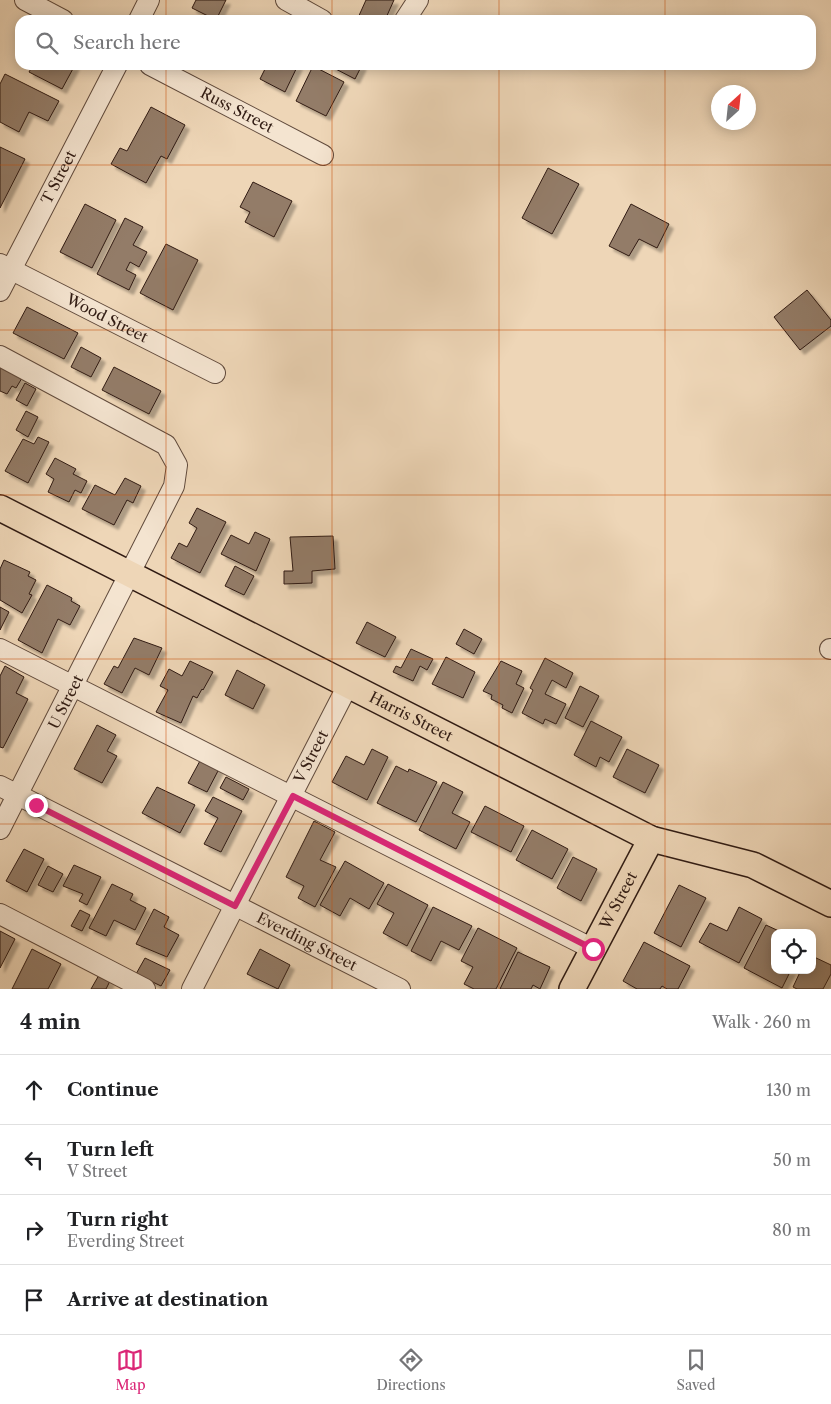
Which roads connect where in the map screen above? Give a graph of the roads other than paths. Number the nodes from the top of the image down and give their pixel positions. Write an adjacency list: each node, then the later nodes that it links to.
1 (25, 0): 5 (street)
2 (149, 0): 6 (street)
3 (286, 0): 7 (street)
4 (418, 0): 8 (street)
5 (54, 15)
6 (142, 15)
7 (313, 15)
8 (408, 15)
9 (114, 70): 12 (street, T Street)
10 (160, 70): 11 (street, Russ Street)
11 (323, 155)
12 (5, 266): 13 (street, T Street); 15 (street, Wood Street)
13 (0, 291)
14 (0, 356): 17 (street, U Street)
15 (214, 373)
16 (0, 508): 17 (main road, Harris Street)
17 (130, 574): 19 (main road, Harris Street); 20 (street, U Street)
18 (0, 649): 20 (street)
19 (348, 685): 22 (street, V Street); 24 (main road, Harris Street)
20 (74, 687): 21 (street, U Street); 22 (street)
21 (9, 790): 23 (street, U Street); 26 (street, Everding Street)
22 (293, 796): 26 (street, V Street); 28 (street)
23 (0, 829)
24 (651, 838): 25 (main road, Harris Street); 28 (main road, W Street)
25 (831, 904)
26 (235, 906): 30 (street, V Street); 31 (street, Everding Street)
27 (0, 914): 29 (street)
28 (593, 949): 32 (main road, W Street)
29 (146, 989)
30 (192, 989)
31 (400, 989)
32 (572, 989)

